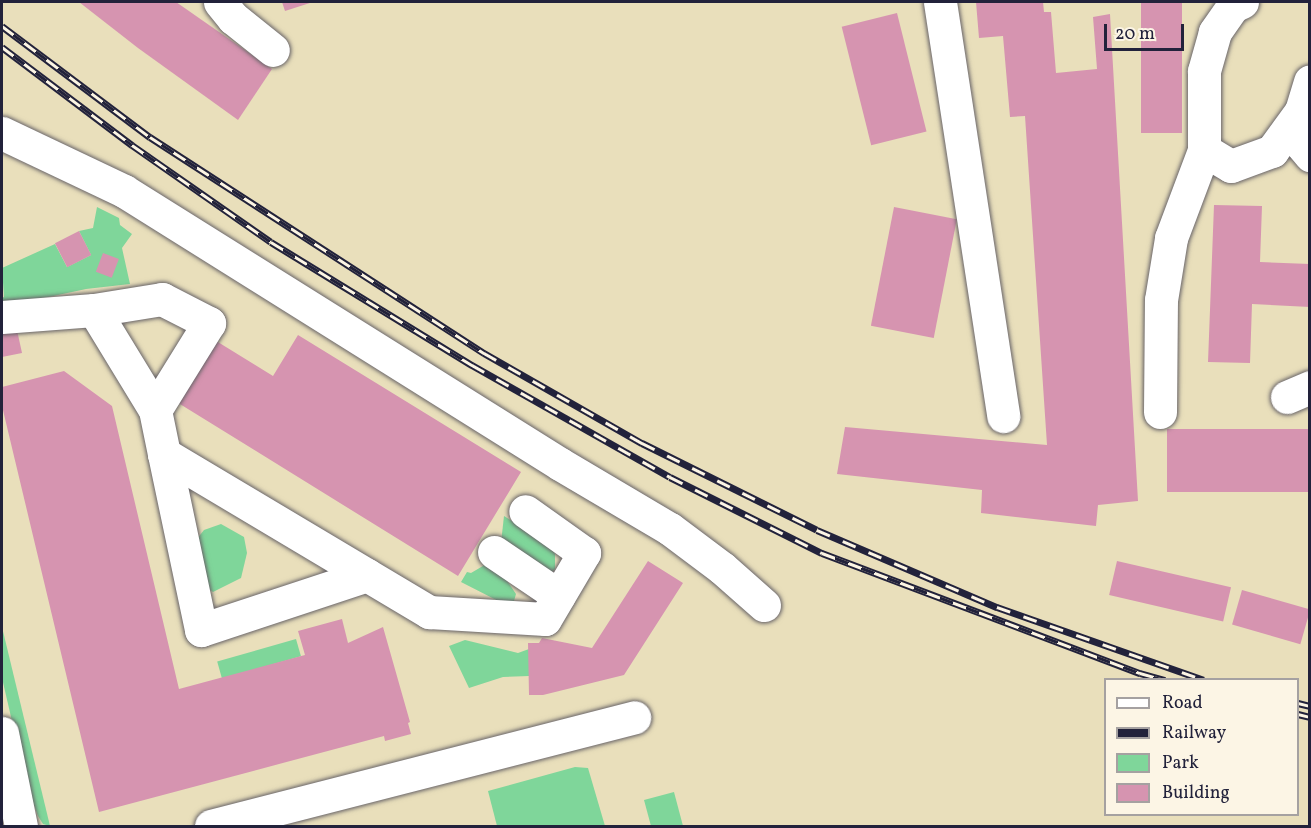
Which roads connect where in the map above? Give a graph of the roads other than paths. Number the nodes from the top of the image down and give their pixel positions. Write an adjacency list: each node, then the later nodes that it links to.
1 (220, 2): 4 (street)
2 (940, 2): 13 (street)
3 (1242, 2): 7 (street)
4 (273, 50)
5 (1305, 96): 7 (street); 8 (street)
6 (2, 133): 19 (street)
7 (1204, 150): 12 (street)
8 (1310, 155)
9 (94, 310): 10 (street); 11 (street); 11 (street)
10 (2, 317)
11 (154, 410): 14 (street)
12 (1160, 412)
13 (1003, 416)
14 (164, 454): 17 (street); 17 (street)
15 (525, 511): 18 (street)
16 (494, 552): 18 (street)
17 (367, 575): 18 (street)
18 (559, 596)
19 (764, 605)
20 (634, 717): 23 (street)
21 (2, 733): 22 (street)
22 (21, 826)
23 (211, 826)

